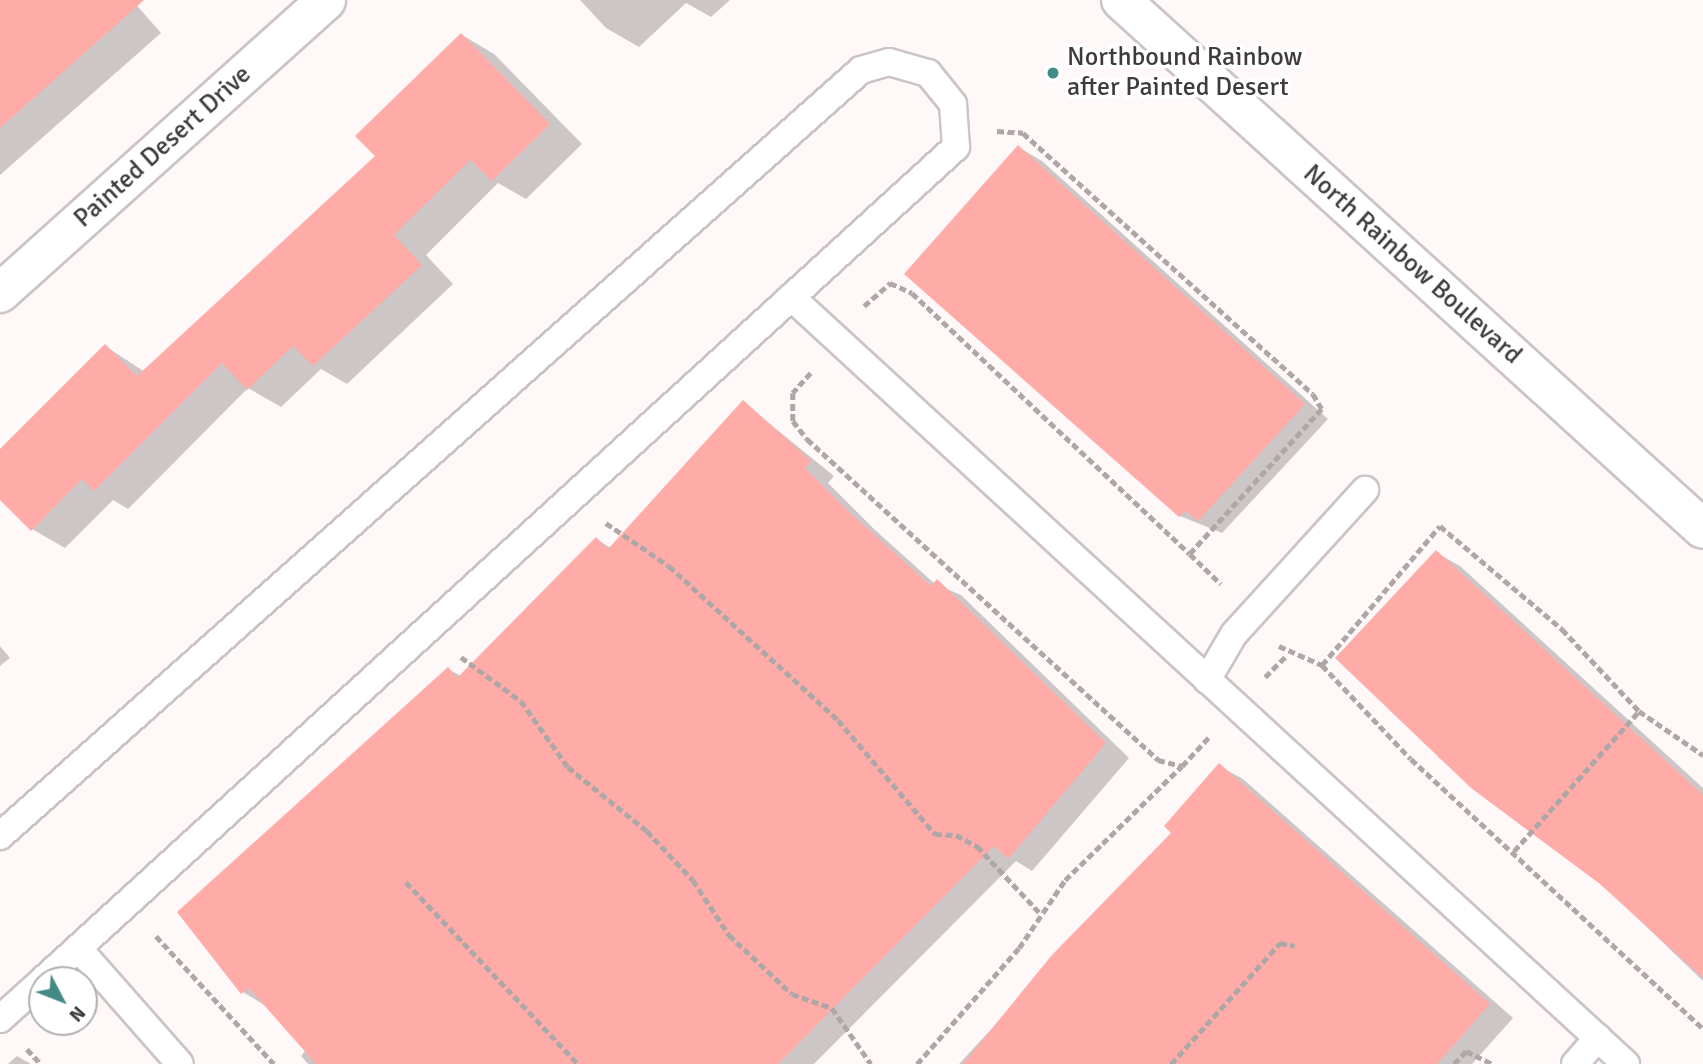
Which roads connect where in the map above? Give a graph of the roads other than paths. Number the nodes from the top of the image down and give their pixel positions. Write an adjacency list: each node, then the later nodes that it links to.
1 (326, 0): 3 (main road, Painted Desert Drive)
2 (1121, 0): 6 (main road, North Rainbow Boulevard)
3 (0, 293)
4 (791, 297): 7 (lane); 8 (lane); 9 (lane)
5 (1365, 490): 7 (lane)
6 (1703, 529)
7 (1207, 680): 13 (lane)
8 (0, 836)
9 (78, 948): 10 (lane); 14 (lane)
10 (58, 966)
11 (28, 993): 12 (lane)
12 (0, 1019)
13 (1598, 1038): 15 (lane); 16 (lane)
14 (180, 1064)
15 (1575, 1064)
16 (1626, 1064)

